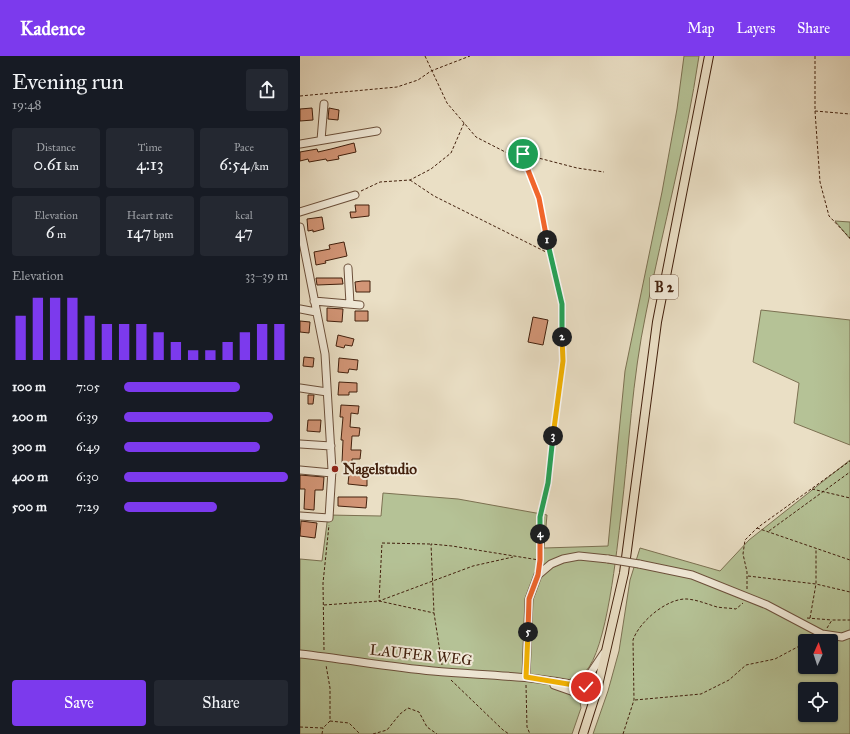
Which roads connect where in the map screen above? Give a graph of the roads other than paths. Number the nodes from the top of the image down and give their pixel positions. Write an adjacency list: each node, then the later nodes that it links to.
1 (709, 56): 24 (main road, B 2)
2 (324, 104): 4 (street)
3 (377, 131): 4 (street)
4 (321, 140): 5 (street)
5 (300, 144)
6 (355, 194): 7 (street)
7 (300, 212)
8 (300, 227): 9 (street)
9 (302, 242): 11 (street)
10 (348, 268): 12 (street)
11 (314, 301): 12 (street); 15 (street)
12 (350, 304): 13 (street)
13 (360, 305)
14 (300, 309): 15 (street)
15 (316, 312): 17 (street)
16 (300, 388): 17 (street)
17 (327, 392): 19 (street)
18 (300, 444): 19 (street)
19 (331, 446): 21 (street)
20 (300, 470): 21 (street)
21 (332, 473): 22 (street)
22 (300, 516)
23 (850, 634): 26 (street, bridge)
24 (608, 646): 28 (street); 29 (main road, B 2)
25 (300, 654): 26 (street, LAUFER WEG)
26 (526, 677): 27 (street, LAUFER WEG)
27 (539, 679): 28 (street, LAUFER WEG); 30 (street, LAUFER WEG)
28 (573, 684): 29 (street, LAUFER WEG)
29 (597, 690): 30 (main road, B 2)
30 (594, 699): 31 (main road, B 2)
31 (583, 734)

